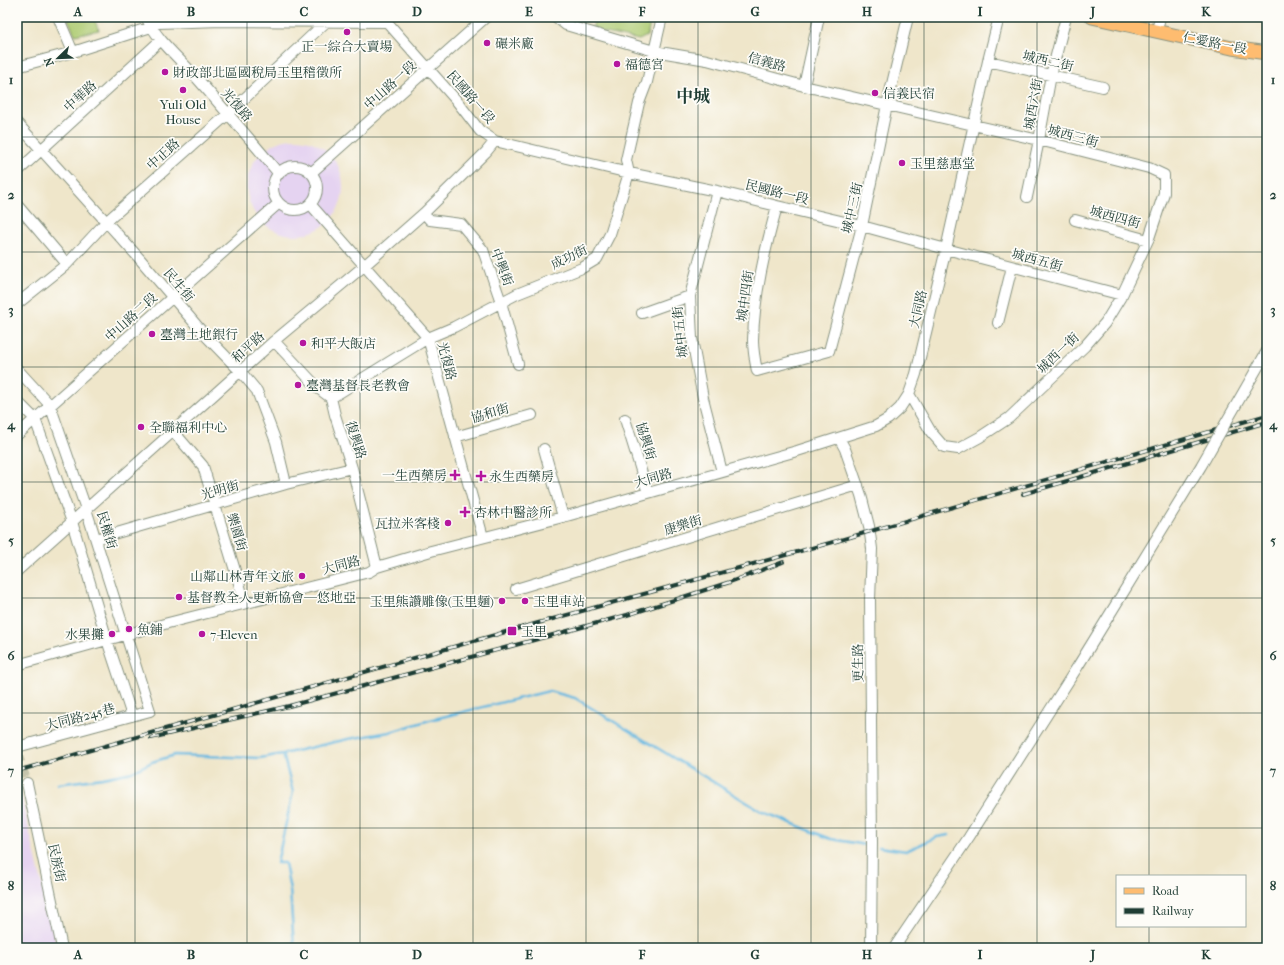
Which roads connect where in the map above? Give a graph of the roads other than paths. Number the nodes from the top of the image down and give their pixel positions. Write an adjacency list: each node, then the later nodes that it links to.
1 (58, 17): 20 (street)
2 (146, 17): 16 (street, 光復路)
3 (486, 17): 24 (street, 中山路一段)
4 (556, 17): 19 (street, 信義路)
5 (662, 17): 19 (street, 成功街)
6 (819, 17): 26 (street)
7 (908, 17): 28 (street, 城中三街)
8 (999, 17): 22 (street, 大同路)
9 (1066, 17): 25 (street, 城西六街)
10 (1092, 17): 17 (main road, 仁愛路一段)
11 (1160, 17): 17 (street)
12 (222, 19): 14 (street, 民國路一段); 16 (street, 民國路一段)
13 (387, 19): 15 (street, 民國路一段); 24 (street, 民國路一段)
14 (302, 20): 15 (street, 民國路一段)
15 (326, 22): 29 (street, 中正路)
16 (151, 27): 18 (street, 光復路); 20 (street, 民國路一段)
17 (1157, 31): 21 (main road, 仁愛路一段)
18 (161, 40): 29 (street, 光復路); 34 (street, 中華路)
19 (654, 51): 26 (street, 信義路); 37 (street, 成功街)
20 (73, 52): 23 (street, 民國路一段)
21 (1267, 53)
22 (988, 61): 25 (street, 城西二街); 31 (street, 大同路)
23 (17, 67)
24 (428, 68): 33 (street, 民國路一段); 36 (street, 中山路一段)
25 (1051, 75): 27 (street, 城西二街); 32 (street, 城西六街)
26 (804, 86): 28 (street, 信義路)
27 (1102, 87)
28 (887, 105): 31 (street, 信義路); 49 (street, 城中三街)
29 (228, 114): 38 (street, 光復路); 48 (street, 中正路)
30 (17, 123): 34 (street, 民生街)
31 (974, 125): 32 (street, 城西三街); 51 (street, 大同路)
32 (1040, 140): 39 (street, 城西三街); 41 (street, 城西六街)
33 (495, 141): 37 (street, 民國路一段); 46 (street, 和平路)
34 (40, 149): 35 (street, 中華路); 48 (street, 民生街)
35 (17, 172)
36 (311, 173): 38 (street); 44 (street)
37 (629, 173): 40 (street, 民國路一段); 58 (street, 成功街)
38 (279, 174): 42 (street)
39 (1164, 175): 50 (street, 城西一街)
40 (717, 191): 45 (street, 民國路一段); 56 (street, 城中五街)
41 (1027, 197)
42 (279, 202): 44 (street); 57 (street, 中山路二段)
43 (17, 205): 52 (street)
44 (311, 205): 53 (street, 光復路)
45 (777, 206): 49 (street, 民國路一段); 66 (street, 城中四街)
46 (424, 212): 53 (street, 和平路); 58 (street, 中興街)
47 (1075, 220): 50 (street, 城西四街)
48 (106, 222): 52 (street, 中正路); 57 (street, 民生街)
49 (862, 226): 51 (street, 民國路一段); 66 (street, 城中三街)
50 (1148, 240): 55 (street, 城西一街)
51 (946, 249): 54 (street, 城西五街); 69 (street, 大同路)
52 (67, 264): 59 (street, 中正路)
53 (364, 266): 62 (street, 光復路); 63 (street, 和平路)
54 (1012, 267): 55 (street, 城西五街); 61 (street)
55 (1122, 295): 69 (street, 城西一街)
56 (690, 296): 60 (street); 82 (street, 城中五街)
57 (172, 298): 68 (street, 民生街); 72 (street, 中山路二段)
58 (501, 302): 62 (street, 成功街); 65 (street, 中興街)
59 (17, 304)
60 (642, 313)
61 (998, 323)
62 (428, 338): 70 (street, 成功街); 78 (street, 光復路)
63 (274, 341): 68 (street, 和平路); 70 (street)
64 (1267, 351): 105 (street, bridge)
65 (518, 364)
66 (776, 366)
67 (17, 369): 72 (street, 民權街)
68 (241, 372): 76 (street, 和平路); 83 (street, 民生街)
69 (909, 394): 79 (street, 大同路)
70 (331, 398): 81 (street, 復興路)
71 (17, 401): 74 (street)
72 (50, 405): 74 (street, 中山路二段); 87 (street, 民權街)
73 (532, 415): 78 (street, 協和街)
74 (35, 419): 77 (street, 中山路二段); 89 (street)
75 (625, 419): 85 (street, 協興街)
76 (173, 431): 86 (street, 樂園街); 87 (street, 和平路)
77 (17, 435)
78 (455, 437): 90 (street, 光復路)
79 (839, 438): 82 (street, 大同路); 84 (street, 更生路)
80 (544, 448): 88 (street)
81 (352, 468): 83 (street, 光明街); 92 (street, 復興路)
82 (722, 472): 85 (street, 大同路)
83 (286, 484): 86 (street, 光明街)
84 (858, 485): 94 (street, 康樂街); 104 (street, 更生路)
85 (648, 493): 88 (street, 大同路)
86 (215, 505): 91 (street, 光明街); 95 (street, 樂園街)
87 (86, 509): 89 (street, 和平路); 91 (street, 民權街)
88 (563, 517): 90 (street, 大同路)
89 (72, 522): 93 (street, 和平路); 97 (street)
90 (483, 537): 92 (street, 大同路)
91 (96, 539): 96 (street, 民權街)
92 (377, 567): 95 (street, 大同路)
93 (17, 571)
94 (516, 589)
95 (245, 603): 96 (street, 大同路)
96 (125, 635): 97 (street, 大同路); 99 (street, 民權街)
97 (107, 640): 98 (street, 大同路); 100 (street)
98 (17, 666)
99 (150, 711): 100 (street, 大同路245巷)
100 (132, 716): 101 (street, 大同路245巷)
101 (17, 747)
102 (27, 783): 103 (street, 民族街)
103 (62, 948)
104 (871, 948)
105 (894, 948)

